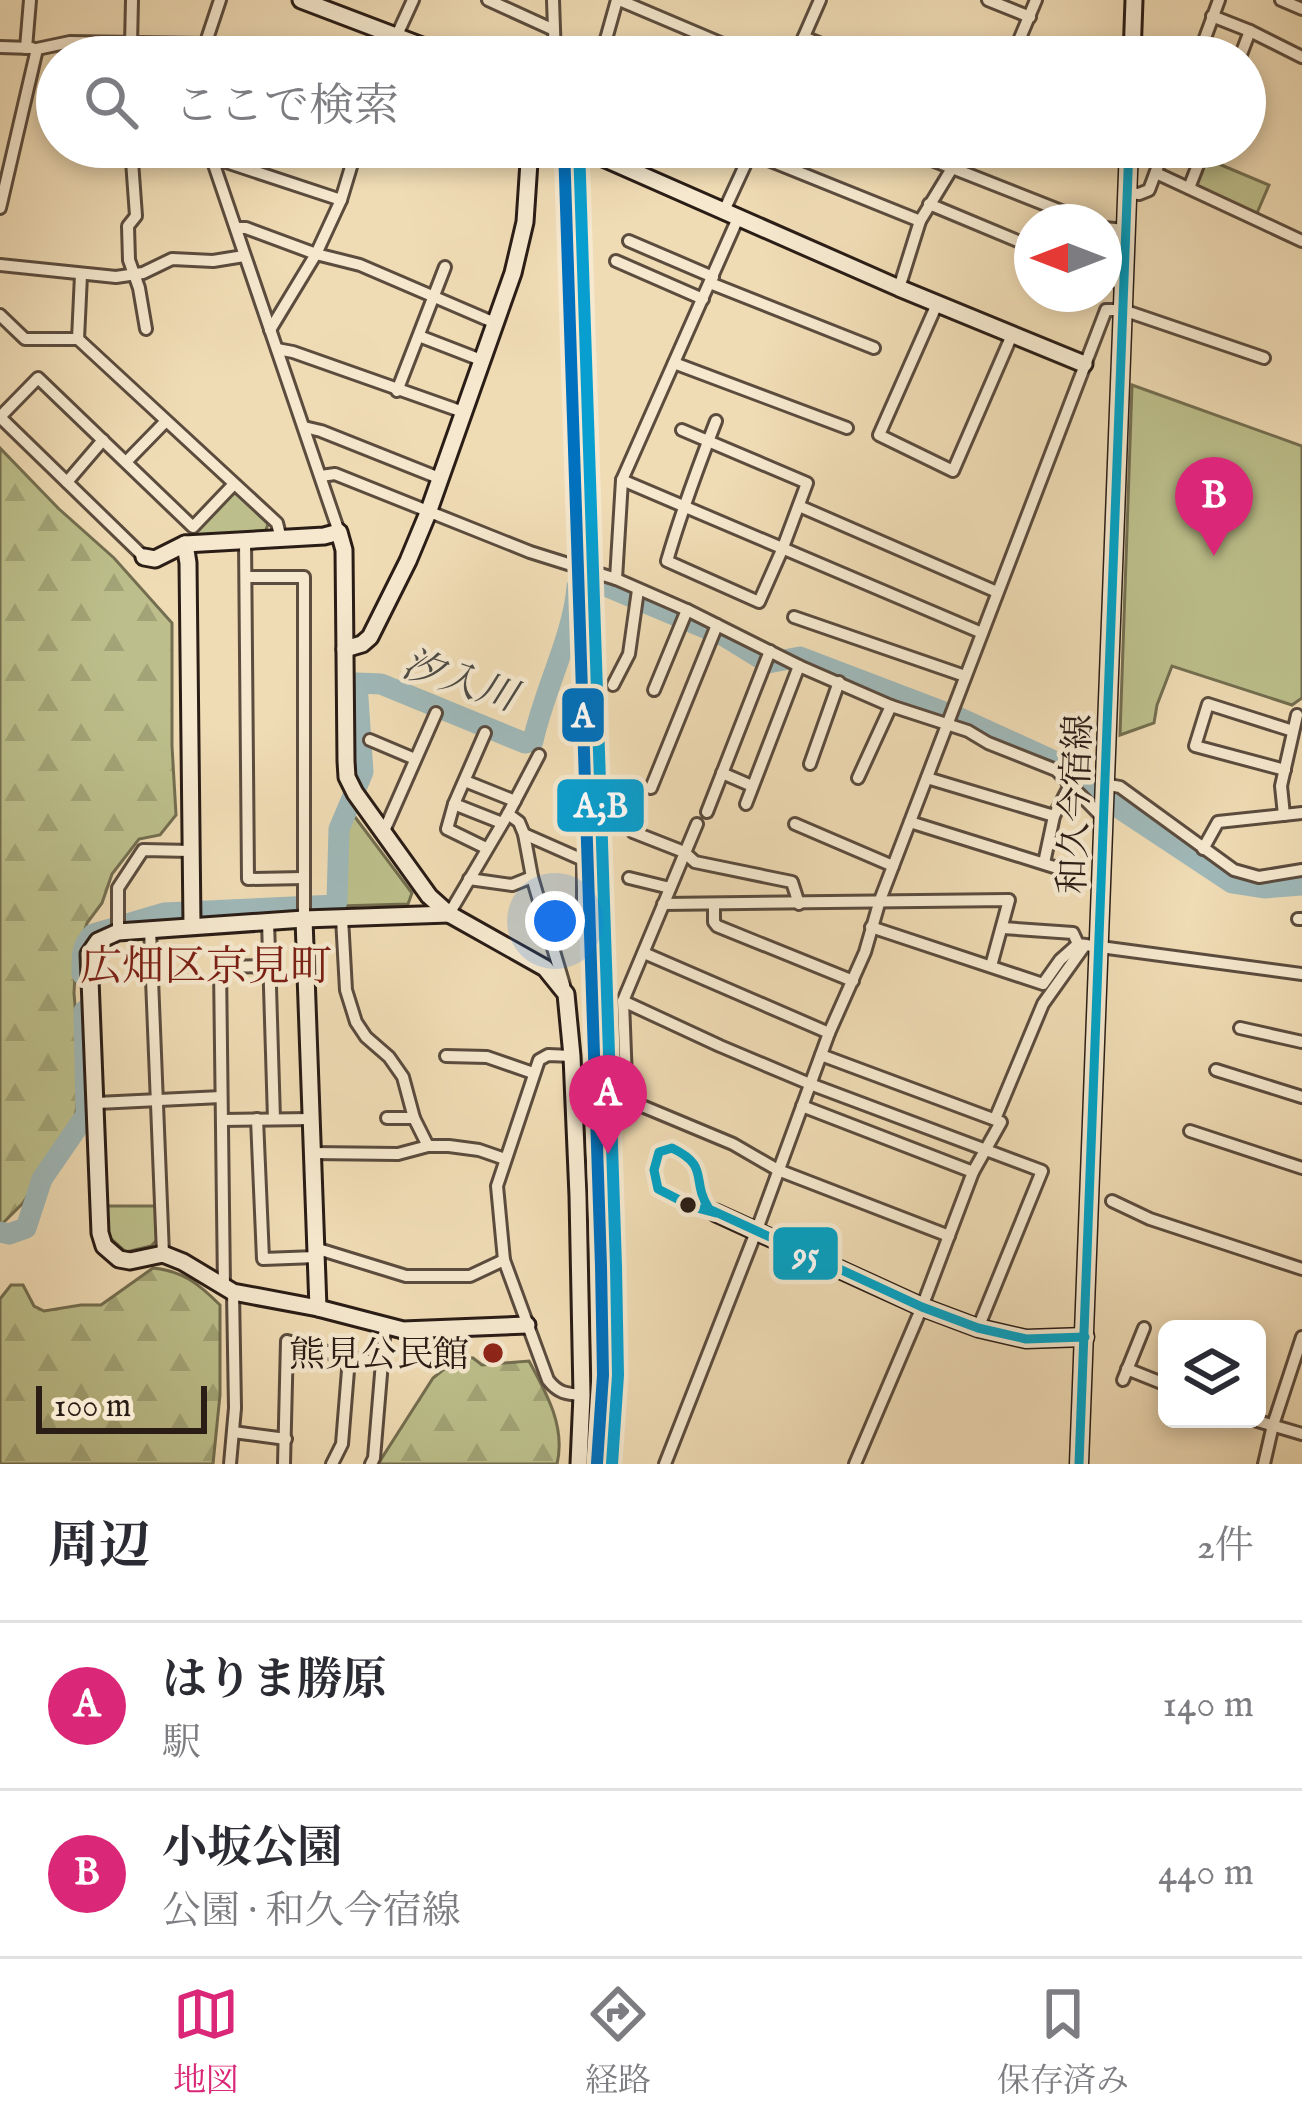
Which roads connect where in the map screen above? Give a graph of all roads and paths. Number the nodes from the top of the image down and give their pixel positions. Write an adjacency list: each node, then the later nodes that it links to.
1 (30, 0): 36 (street)
2 (132, 0): 21 (street)
3 (220, 0): 22 (street)
4 (301, 0): 20 (street)
5 (413, 0): 20 (street)
6 (488, 0): 18 (street)
7 (554, 0): 18 (street)
8 (618, 0): 25 (street); 26 (street)
9 (820, 0): 27 (street)
10 (988, 0): 16 (street)
11 (1036, 0): 16 (street)
12 (1134, 0): 29 (street)
13 (1219, 0): 17 (street)
14 (1281, 0): 15 (street)
15 (1302, 9)
16 (1030, 16): 28 (street)
17 (1212, 16): 19 (street); 30 (street)
18 (554, 30): 24 (street)
19 (1250, 31): 31 (street); 32 (street)
20 (396, 34): 23 (street)
21 (133, 36)
22 (208, 36)
23 (401, 36)
24 (554, 36)
25 (607, 36)
26 (704, 36)
27 (804, 36)
28 (1021, 36)
29 (1133, 36)
30 (1205, 36)
31 (1248, 36)
32 (1260, 36)
33 (1266, 39): 37 (street)
34 (0, 47): 36 (street)
35 (36, 47): 36 (street)
36 (32, 48): 56 (street)
37 (1302, 57)
38 (133, 168): 71 (street)
39 (215, 168): 59 (street)
40 (254, 168): 53 (street)
41 (351, 168): 53 (street)
42 (528, 168): 80 (street)
43 (632, 168): 57 (street)
44 (746, 168): 57 (street)
45 (795, 168): 58 (street)
46 (1128, 168): 52 (street, 和久今宿線)
47 (1158, 168): 50 (street)
48 (1197, 168): 51 (street)
49 (953, 169): 54 (street); 55 (street)
50 (1156, 173): 51 (street); 52 (street)
51 (1190, 188): 64 (street)
52 (1127, 193): 61 (street, 和久今宿線)
53 (341, 200): 65 (street)
54 (929, 204): 58 (street); 62 (street)
55 (1043, 204)
56 (0, 208)
57 (730, 215): 72 (street); 74 (street)
58 (920, 221): 74 (street)
59 (236, 229): 65 (street); 66 (street)
60 (1122, 230): 61 (street)
61 (1125, 230): 73 (street, 和久今宿線)
62 (1014, 239)
63 (629, 241): 72 (street)
64 (1302, 241)
65 (316, 254): 75 (street); 83 (street)
66 (244, 256): 71 (street); 83 (street)
67 (616, 261): 76 (street)
68 (0, 265): 70 (street)
69 (445, 267): 75 (street)
70 (81, 274): 71 (street); 86 (street)
71 (132, 275): 82 (street)
72 (712, 280): 76 (street); 89 (street)
73 (1124, 285): 78 (street, 和久今宿線)
74 (899, 288): 77 (street)
75 (434, 298): 80 (street); 85 (street)
76 (703, 299): 92 (street)
77 (937, 304): 84 (street); 84 (street)
78 (1123, 310): 90 (street); 93 (street); 148 (street, 和久今宿線)
79 (0, 315): 81 (street)
80 (496, 323): 91 (street)
81 (12, 327): 86 (street); 87 (street)
82 (146, 328)
83 (270, 330): 88 (street)
84 (1012, 334): 93 (street)
85 (419, 336): 91 (street); 94 (street)
86 (78, 339): 96 (street)
87 (0, 340)
88 (277, 349): 94 (street); 98 (street)
89 (874, 349)
90 (1264, 358)
91 (481, 360): 95 (street)
92 (674, 363): 99 (street); 106 (street)
93 (1084, 364): 121 (street)
94 (397, 391): 95 (street)
95 (463, 412): 105 (street)
96 (166, 421): 103 (street); 108 (street)
97 (716, 421): 102 (street)
98 (304, 427): 104 (street); 105 (street)
99 (847, 428)
100 (682, 430): 102 (street)
101 (103, 440): 103 (street); 107 (street); 107 (street)
102 (708, 441): 109 (street); 110 (street)
103 (126, 462): 108 (street)
104 (321, 476): 111 (street); 112 (street)
105 (439, 478): 111 (street)
106 (622, 480): 110 (street); 119 (street)
107 (67, 482): 117 (street)
108 (234, 484): 113 (street)
109 (799, 506): 116 (street); 121 (street)
110 (683, 507): 116 (street); 116 (street)
111 (428, 513): 119 (street); 126 (street)
112 (339, 532): 113 (street); 126 (street)
113 (280, 538): 114 (street)
114 (245, 540): 115 (street); 118 (street)
115 (185, 544): 117 (street); 169 (street)
116 (782, 550): 125 (street)
117 (144, 557)
118 (247, 577): 174 (street); 174 (street)
119 (616, 579): 120 (street)
120 (638, 590): 122 (street); 131 (street)
121 (997, 592): 125 (street)
122 (687, 610): 124 (street); 132 (street)
123 (794, 616): 129 (street)
124 (716, 628): 127 (street); 151 (street)
125 (982, 633): 129 (street)
126 (345, 650): 165 (street)
127 (776, 653): 128 (street); 144 (street)
128 (799, 665): 130 (street); 149 (street)
129 (965, 676): 136 (street)
130 (839, 682): 133 (street); 142 (street)
131 (613, 685)
132 (654, 690)
133 (891, 706): 136 (street); 145 (street)
134 (436, 713): 141 (street)
135 (1297, 715): 137 (street)
136 (948, 723): 146 (street); 150 (street)
137 (1293, 731): 143 (street); 143 (street)
138 (485, 733): 147 (street)
139 (370, 740): 141 (street)
140 (539, 755): 152 (street)
141 (415, 759): 165 (street)
142 (811, 764)
143 (1285, 770): 159 (street)
144 (722, 773): 149 (street); 156 (street)
145 (858, 778)
146 (927, 778): 160 (street); 162 (street)
147 (465, 781): 152 (street); 154 (street)
148 (1104, 784): 158 (street, 和久今宿線); 168 (street)
149 (752, 785): 153 (street)
150 (1069, 787): 158 (street); 160 (street)
151 (651, 788)
152 (515, 801): 161 (street)
153 (746, 803)
154 (454, 804): 161 (street); 167 (street)
155 (640, 807): 170 (street)
156 (707, 812)
157 (1302, 813): 159 (street)
158 (1103, 814): 192 (street, 和久今宿線)
159 (1284, 815): 168 (street)
160 (1054, 816): 162 (street)
161 (505, 818): 166 (street); 167 (street)
162 (910, 822): 171 (street)
163 (697, 824): 170 (street)
164 (795, 824): 171 (street)
165 (384, 831): 183 (street)
166 (524, 835): 173 (street); 182 (street)
167 (486, 848): 175 (street)
168 (1203, 849): 172 (street)
169 (190, 851): 187 (street); 191 (street)
170 (684, 852): 177 (street); 180 (street)
171 (893, 866): 178 (street)
172 (1302, 870)
173 (532, 877): 175 (street); 182 (street)
174 (304, 878): 185 (street)
175 (469, 879): 183 (street)
176 (629, 879): 177 (street)
177 (670, 888): 179 (street)
178 (880, 900): 180 (street); 188 (street); 189 (street)
179 (663, 904): 181 (street); 193 (street)
180 (799, 904): 181 (street)
181 (714, 906): 197 (street)
182 (544, 910): 198 (street)
183 (449, 914): 184 (street); 198 (street)
184 (342, 917): 185 (street); 215 (street)
185 (304, 919): 186 (street); 218 (street)
186 (268, 921): 187 (street); 194 (street)
187 (192, 925): 190 (street)
188 (871, 927): 195 (street); 197 (street)
189 (1003, 928): 192 (street); 195 (street)
190 (150, 929): 191 (street); 211 (street)
191 (118, 932): 212 (street)
192 (1087, 945): 195 (street); 196 (street); 220 (street); 244 (street, 和久今宿線)
193 (644, 952): 199 (street); 201 (street)
194 (269, 966): 209 (street); 217 (street)
195 (991, 966)
196 (1302, 974)
197 (853, 981): 201 (street)
198 (566, 994): 205 (street)
199 (622, 1000): 208 (street); 227 (street)
200 (1240, 1028): 202 (street)
201 (829, 1033): 203 (street)
202 (1302, 1042)
203 (821, 1055): 208 (street); 220 (street)
204 (446, 1056): 207 (street)
205 (572, 1056): 207 (street); 249 (street)
206 (1216, 1070): 210 (street)
207 (533, 1073): 225 (street)
208 (810, 1084): 213 (street); 223 (street)
209 (221, 1097): 211 (street); 219 (street)
210 (1302, 1097)
211 (157, 1100): 212 (street); 234 (street)
212 (97, 1102): 234 (street)
213 (802, 1106): 227 (street); 228 (street)
214 (387, 1118): 215 (street)
215 (415, 1118): 222 (street)
216 (257, 1119): 217 (street); 219 (street); 233 (street)
217 (274, 1119): 218 (street)
218 (311, 1119): 224 (street)
219 (222, 1120): 237 (street)
220 (995, 1120): 223 (street)
221 (1190, 1131): 226 (street)
222 (428, 1146): 224 (street); 225 (street)
223 (987, 1151): 228 (street); 242 (street)
224 (312, 1153): 233 (street)
225 (505, 1159): 235 (street)
226 (1302, 1168)
227 (778, 1171): 231 (street); 232 (street)
228 (974, 1172): 232 (street)
229 (1112, 1201): 236 (street)
230 (716, 1213): 231 (street)
231 (756, 1232): 239 (street); 260 (street)
232 (949, 1236): 239 (street)
233 (316, 1253): 235 (street); 238 (street)
234 (163, 1254): 237 (street)
235 (504, 1260): 241 (street)
236 (1302, 1269)
237 (229, 1289): 238 (street); 252 (street)
238 (318, 1307): 240 (street)
239 (922, 1307): 242 (street); 261 (street)
240 (385, 1325): 241 (street); 247 (street)
241 (527, 1325): 249 (street)
242 (978, 1328): 244 (street)
243 (1144, 1328): 248 (street)
244 (1084, 1337): 262 (street, 和久今宿線)
245 (1301, 1342): 251 (street)
246 (349, 1358): 247 (street); 254 (street); 257 (street)
247 (382, 1363): 258 (street)
248 (1158, 1383)
249 (582, 1395): 259 (street)
250 (1266, 1424): 251 (street)
251 (1273, 1426): 253 (street); 263 (street)
252 (233, 1432): 254 (street); 255 (street)
253 (1302, 1434)
254 (286, 1439): 256 (street)
255 (230, 1464)
256 (284, 1464)
257 (332, 1464)
258 (371, 1464)
259 (578, 1464)
260 (665, 1464)
261 (855, 1464)
262 (1079, 1464)
263 (1264, 1464)

